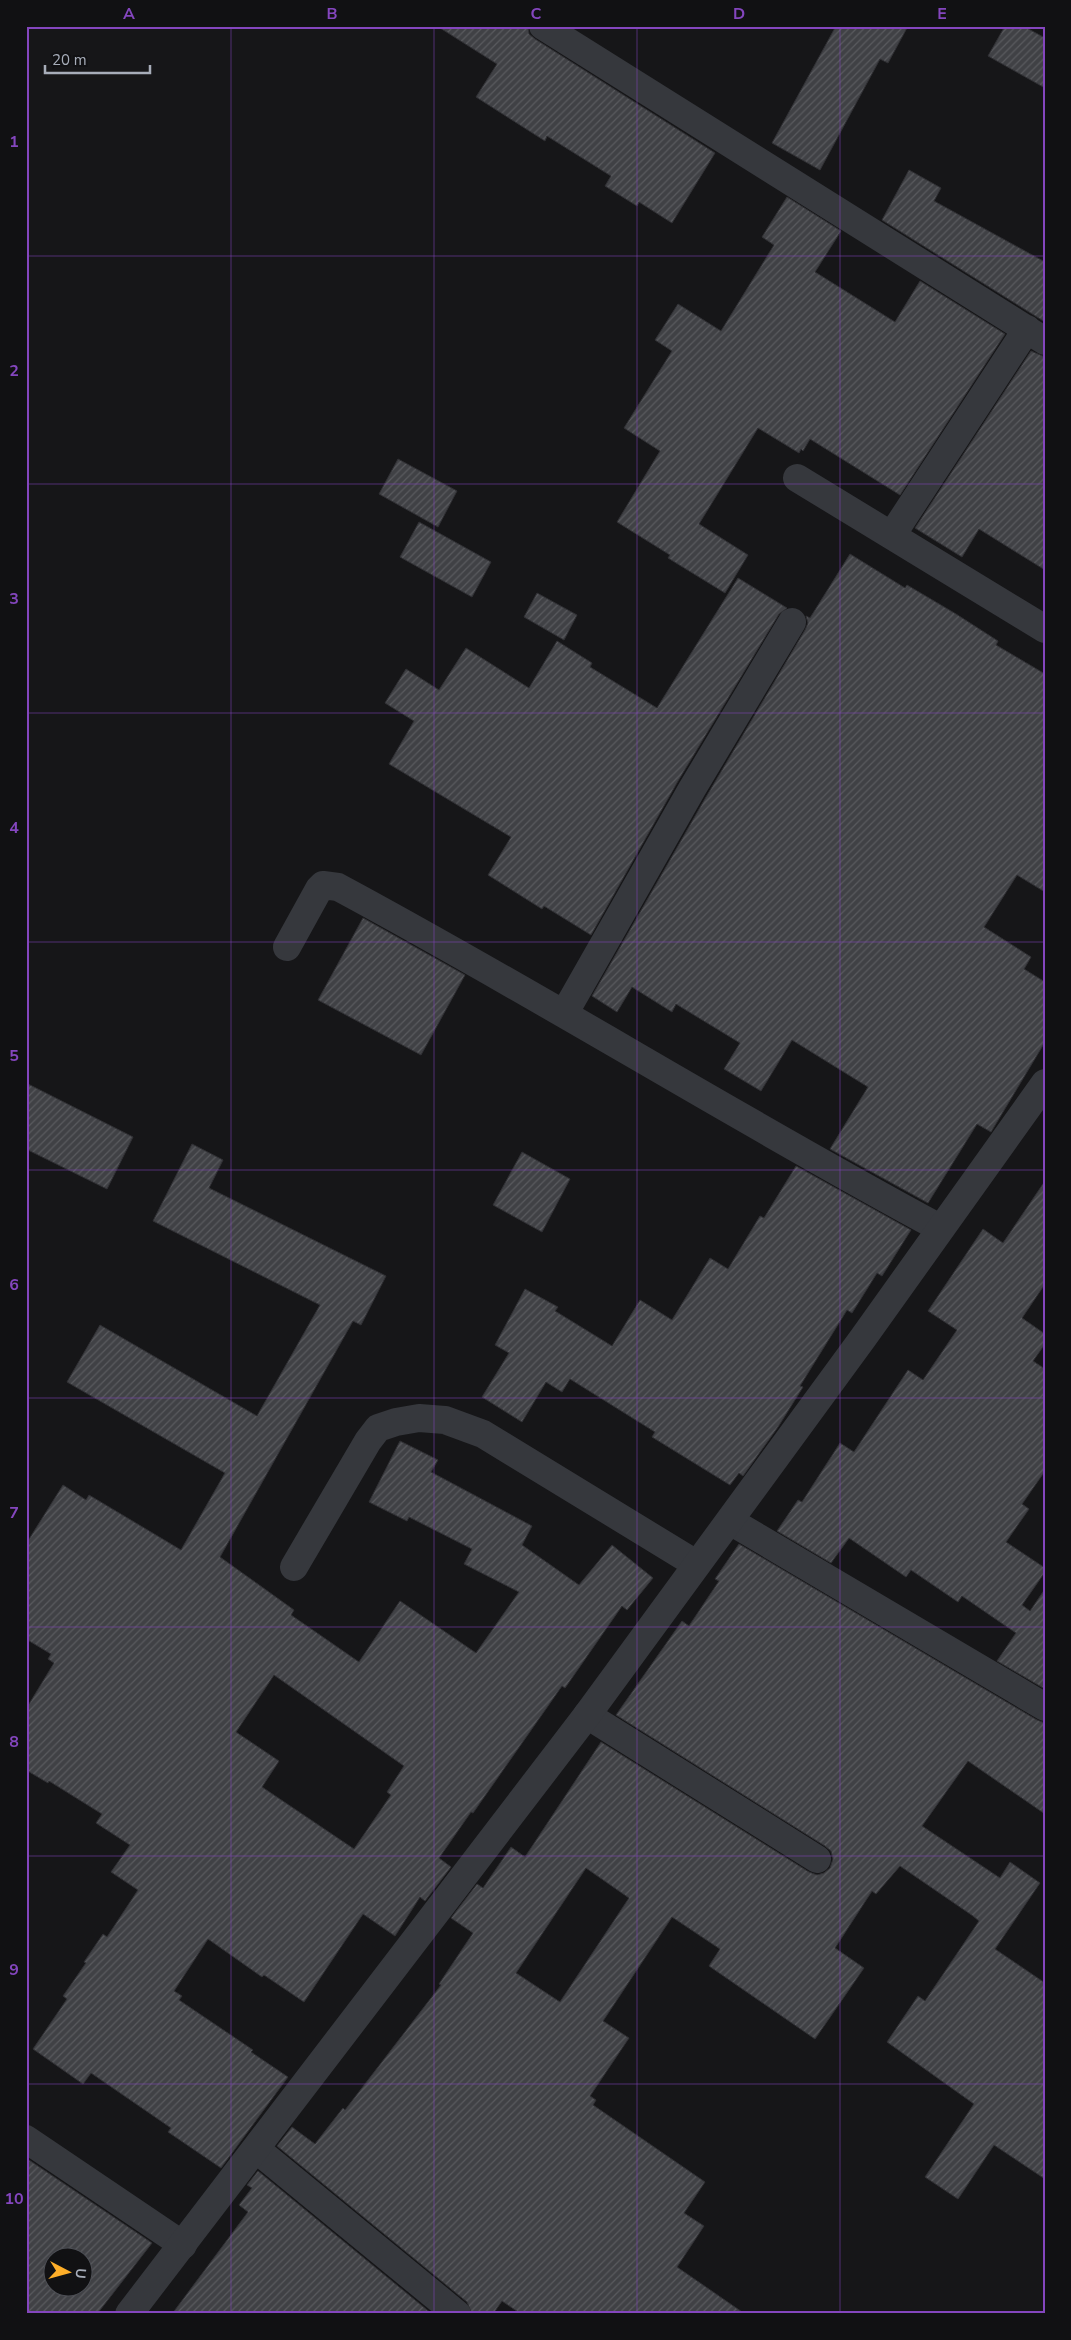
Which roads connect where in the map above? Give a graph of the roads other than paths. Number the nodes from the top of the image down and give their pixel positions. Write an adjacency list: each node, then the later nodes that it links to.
1 (543, 26): 2 (street)
2 (1036, 335): 4 (street)
3 (796, 478): 4 (street)
4 (892, 535): 6 (street)
5 (792, 622): 8 (street)
6 (1045, 629)
7 (287, 947): 8 (street)
8 (564, 1014): 10 (street)
9 (1045, 1083): 10 (street)
10 (940, 1228): 11 (street)
11 (730, 1521): 12 (street); 14 (street)
12 (696, 1564): 13 (street); 15 (street)
13 (294, 1567)
14 (1045, 1707)
15 (586, 1715): 16 (street); 18 (street)
16 (817, 1859)
17 (26, 2139): 19 (street)
18 (256, 2149): 19 (street); 21 (street)
19 (183, 2246): 20 (street)
20 (129, 2314)
21 (456, 2314)

